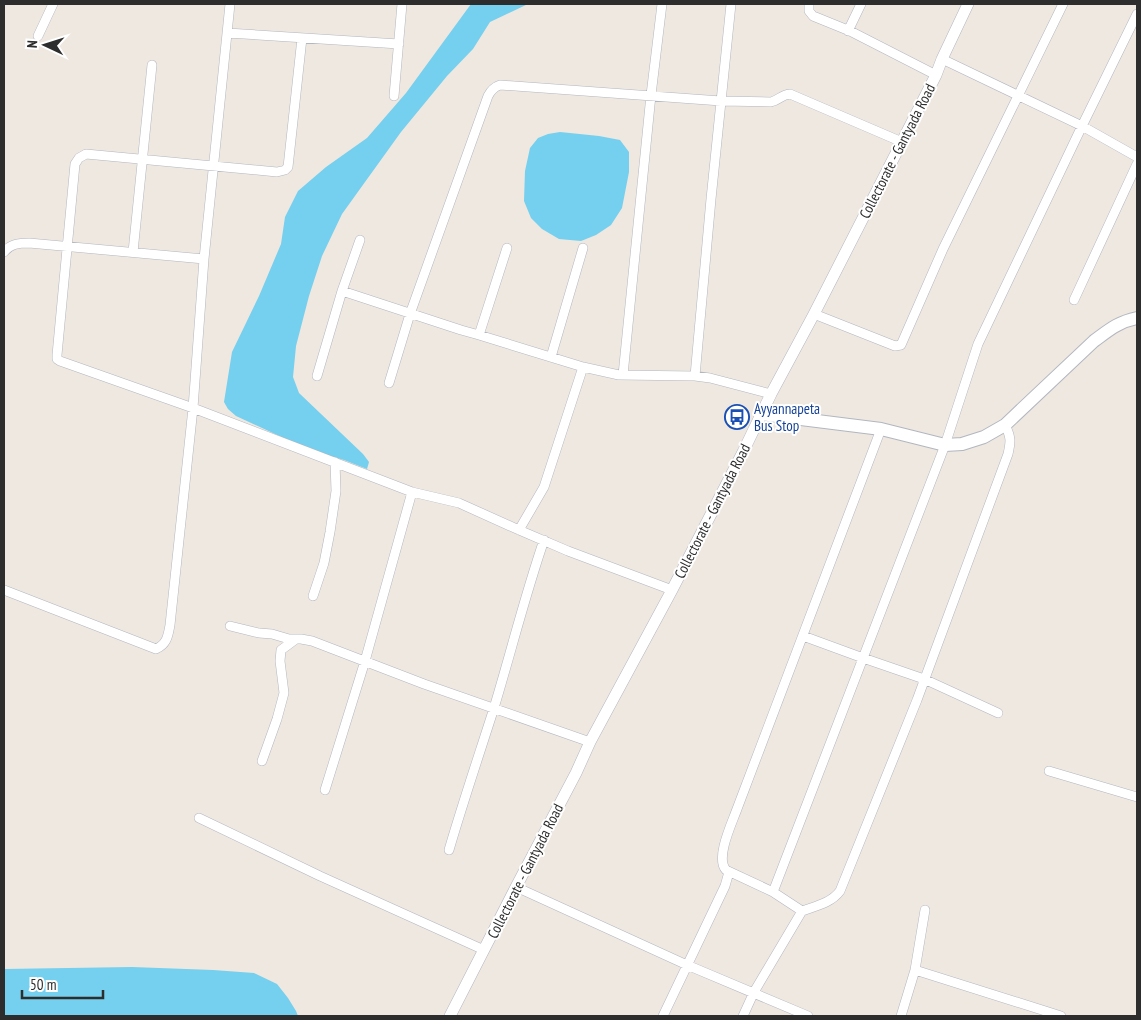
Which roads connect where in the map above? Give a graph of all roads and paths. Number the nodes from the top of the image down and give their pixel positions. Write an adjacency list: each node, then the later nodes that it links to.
1 (53, 4): 13 (street)
2 (230, 4): 12 (street)
3 (402, 4): 15 (street)
4 (662, 4): 19 (street)
5 (731, 4): 22 (street)
6 (809, 4): 11 (street)
7 (861, 4): 11 (street)
8 (968, 4): 16 (street, Collectorate - Gantyada Road)
9 (1063, 4): 21 (street)
10 (1137, 14): 23 (street)
11 (848, 31): 18 (street)
12 (227, 33): 14 (street); 28 (street)
13 (38, 36)
14 (302, 38): 15 (street); 28 (street)
15 (399, 44): 20 (street)
16 (942, 60): 18 (street, Collectorate - Gantyada Road); 21 (street)
17 (152, 65): 26 (street)
18 (936, 76): 24 (street, Collectorate - Gantyada Road)
19 (651, 95): 22 (street); 38 (street); 45 (street)
20 (394, 96)
21 (1018, 96): 23 (street); 39 (street)
22 (721, 101): 24 (street); 46 (street)
23 (1082, 126): 25 (street); 53 (street)
24 (902, 142): 39 (street, Collectorate - Gantyada Road)
25 (1137, 157)
26 (142, 159): 28 (street); 30 (street); 34 (street)
27 (1137, 164): 37 (street)
28 (214, 166): 35 (street)
29 (360, 240): 36 (street)
30 (68, 246): 33 (street); 34 (street); 49 (street)
31 (507, 248): 41 (street)
32 (583, 248): 42 (street)
33 (4, 252)
34 (133, 252): 35 (street)
35 (204, 259): 49 (street)
36 (342, 291): 38 (street); 44 (street)
37 (1074, 300)
38 (410, 314): 41 (street); 47 (street)
39 (814, 314): 48 (street, Collectorate - Gantyada Road)
40 (1137, 318): 51 (main road)
41 (479, 334): 42 (street)
42 (551, 357): 43 (street)
43 (583, 367): 45 (street); 56 (street)
44 (317, 376)
45 (623, 376): 46 (street)
46 (696, 376): 48 (street)
47 (389, 383)
48 (771, 394): 50 (street, Collectorate - Gantyada Road)
49 (193, 408): 54 (street); 58 (street)
50 (761, 414): 52 (main road); 59 (street, Collectorate - Gantyada Road)
51 (1005, 426): 53 (main road); 66 (street)
52 (882, 429): 53 (main road); 62 (street)
53 (945, 444): 64 (street)
54 (335, 462): 55 (street); 60 (street)
55 (412, 492): 56 (street); 65 (street)
56 (519, 530): 57 (street)
57 (544, 540): 59 (street); 67 (street)
58 (4, 590)
59 (672, 590): 69 (street, Collectorate - Gantyada Road)
60 (313, 596)
61 (230, 626): 63 (street)
62 (803, 636): 64 (street); 76 (street)
63 (297, 639): 65 (street); 70 (street)
64 (862, 658): 66 (street); 78 (street)
65 (365, 661): 67 (street); 72 (street)
66 (924, 679): 68 (street); 80 (street)
67 (494, 709): 69 (street); 75 (street)
68 (998, 713)
69 (590, 742): 77 (street, Collectorate - Gantyada Road)
70 (262, 761)
71 (1049, 771): 73 (street)
72 (325, 790)
73 (1137, 797)
74 (199, 818): 81 (street)
75 (449, 850)
76 (729, 872): 78 (street); 82 (street)
77 (516, 887): 81 (street, Collectorate - Gantyada Road); 82 (street)
78 (773, 892): 80 (street)
79 (925, 910): 83 (street)
80 (802, 911): 84 (street)
81 (484, 950): 85 (street, Collectorate - Gantyada Road)
82 (687, 965): 84 (street); 86 (street)
83 (914, 970): 89 (street); 90 (street)
84 (754, 992): 87 (street); 88 (street)
85 (450, 1016)
86 (663, 1016)
87 (743, 1016)
88 (808, 1016)
89 (900, 1016)
90 (1060, 1016)

